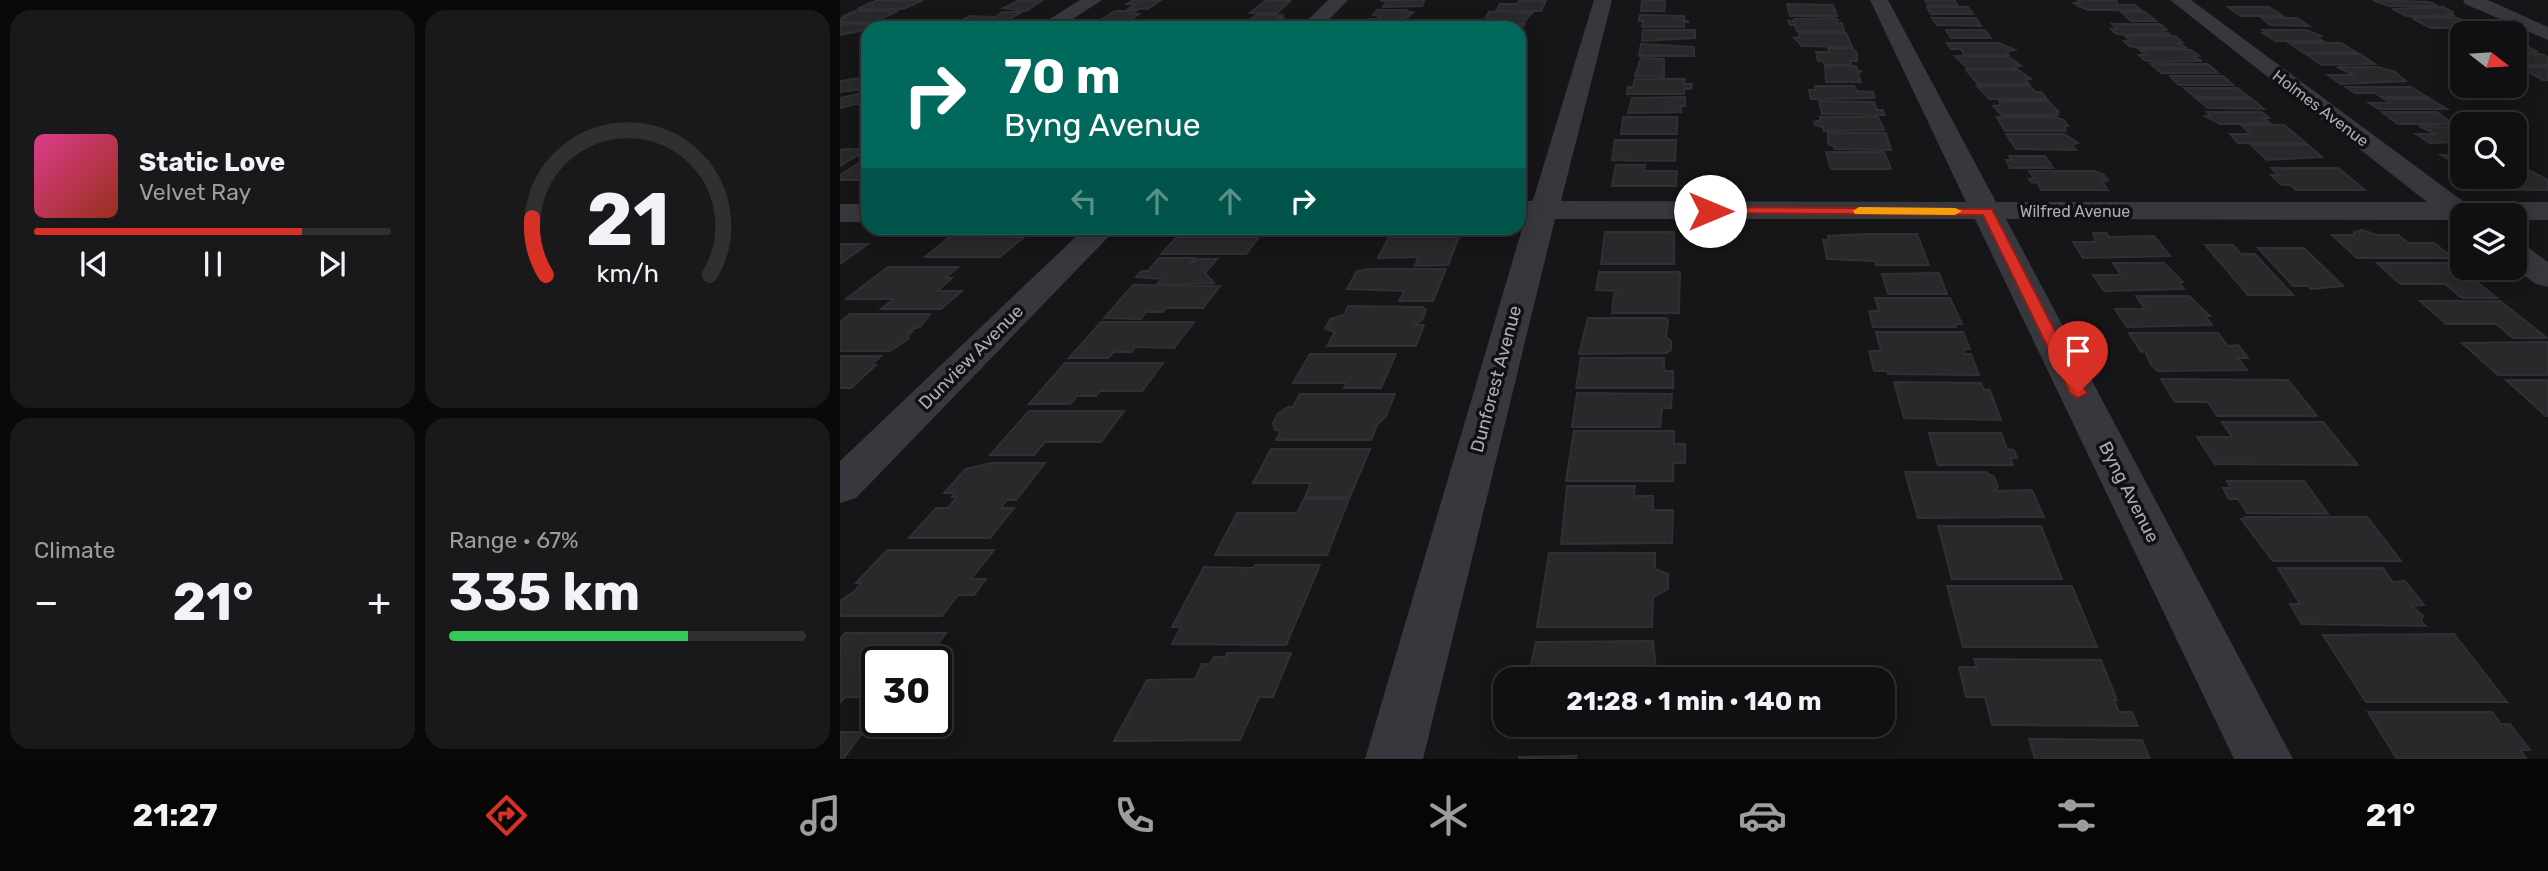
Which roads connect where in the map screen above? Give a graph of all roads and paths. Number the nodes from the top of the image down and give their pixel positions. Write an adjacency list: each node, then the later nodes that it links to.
1 (1093, 0): 7 (street)
2 (1339, 0): 8 (street)
3 (1603, 0): 11 (street, Dunforest Avenue)
4 (1879, 0): 12 (street, Byng Avenue)
5 (2179, 0): 10 (street, Holmes Avenue)
6 (2472, 0): 9 (street)
7 (1057, 21)
8 (1317, 21)
9 (2548, 34)
10 (2450, 206)
11 (1531, 210): 12 (street, Wilfred Avenue); 18 (street, Dunforest Avenue)
12 (1987, 211): 17 (street, Wilfred Avenue); 25 (street, Byng Avenue)
13 (2548, 211): 14 (street, Wilfred Avenue)
14 (2527, 212)
15 (840, 213): 16 (street)
16 (861, 213)
17 (2450, 214)
18 (1526, 230)
19 (1095, 235): 23 (street, Dunview Avenue)
20 (1525, 235): 24 (street, Dunforest Avenue)
21 (2527, 262): 22 (street)
22 (2548, 277)
23 (840, 487)
24 (1394, 759)
25 (2264, 759)

